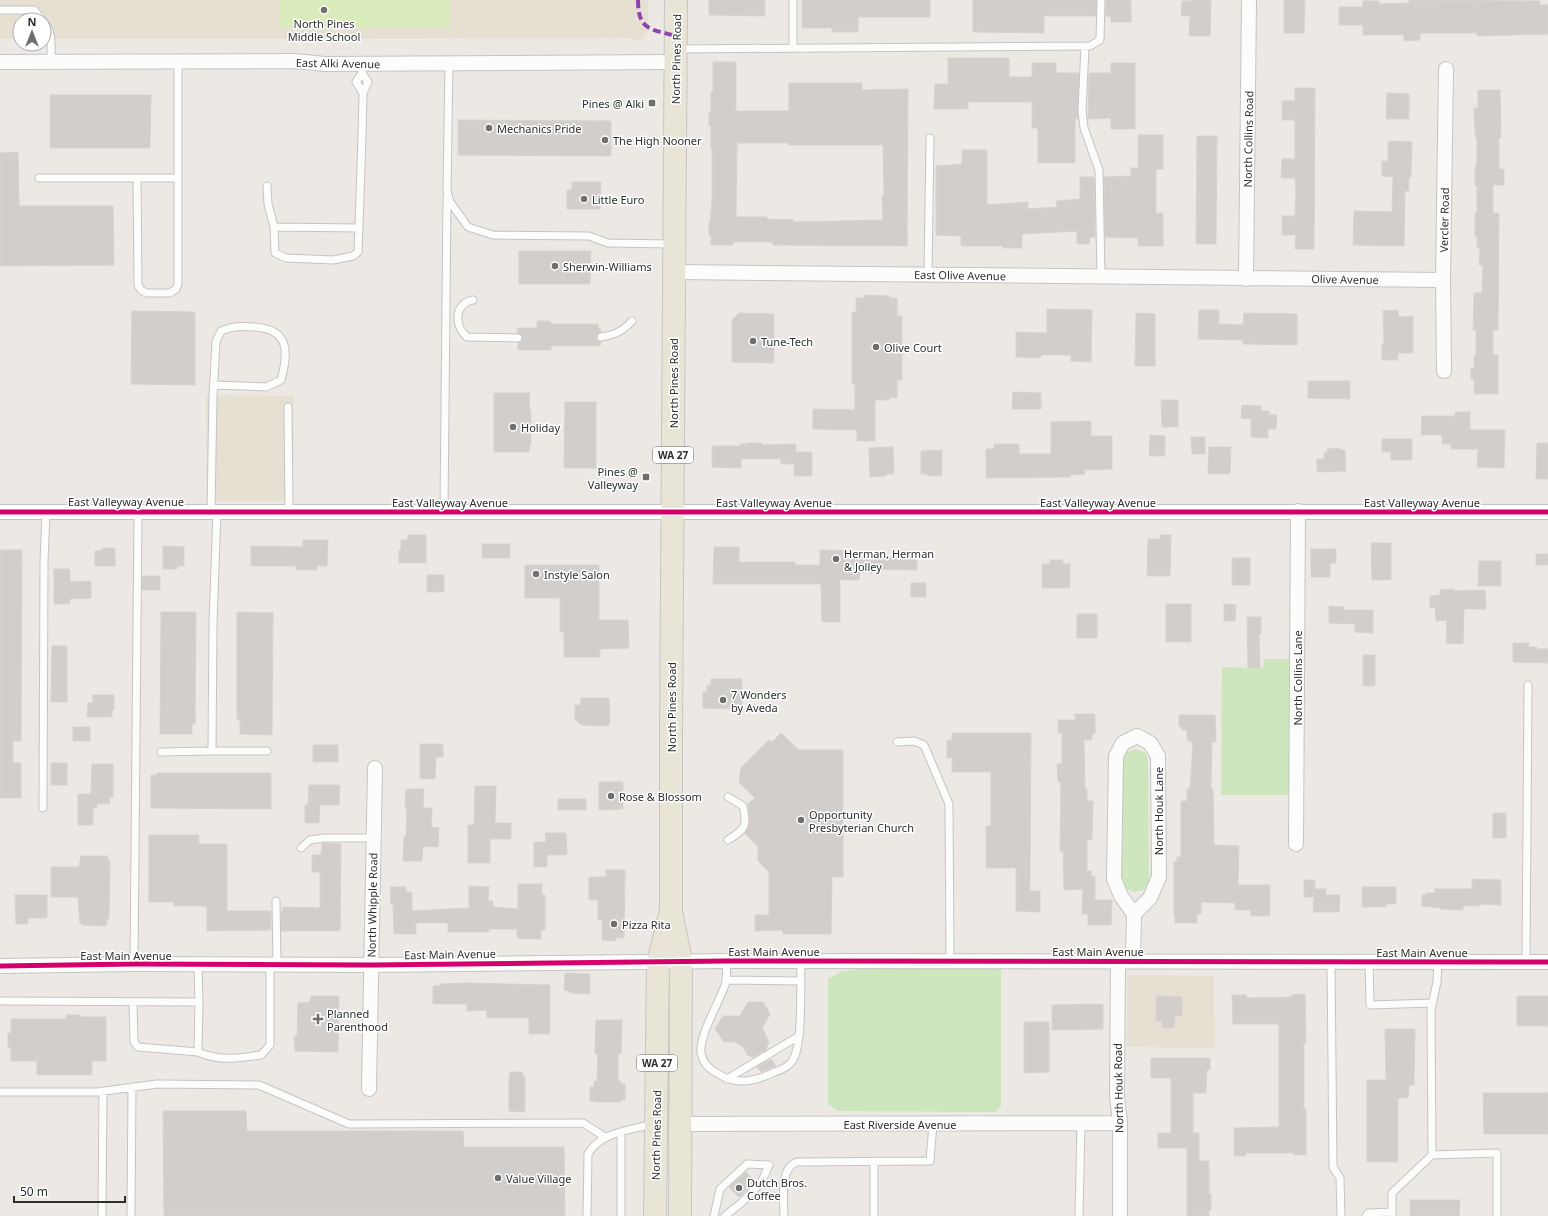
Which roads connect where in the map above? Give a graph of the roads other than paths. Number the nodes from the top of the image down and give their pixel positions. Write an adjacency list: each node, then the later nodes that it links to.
1 (676, 0): 10 (main road, North Pines Road / WA 27)
2 (792, 0): 8 (lane)
3 (1101, 0): 7 (lane)
4 (1249, 0): 29 (street, North Collins Road)
5 (0, 10): 6 (lane)
6 (36, 12)
7 (1085, 46): 8 (lane); 28 (lane)
8 (793, 48): 10 (lane)
9 (51, 52): 12 (lane)
10 (675, 56): 14 (street, East Alki Avenue); 25 (main road, North Pines Road / WA 27)
11 (0, 62): 12 (street, East Alki Avenue)
12 (51, 62): 13 (street, East Alki Avenue)
13 (178, 62): 15 (street, East Alki Avenue); 20 (lane)
14 (449, 63): 15 (street, East Alki Avenue); 22 (lane)
15 (362, 68): 24 (lane)
16 (1446, 69): 30 (street, Vercler Road)
17 (930, 138): 27 (lane)
18 (39, 178): 19 (lane)
19 (137, 178): 20 (lane); 20 (lane)
20 (178, 178)
21 (267, 186): 23 (lane)
22 (447, 191): 25 (lane); 44 (lane)
23 (274, 227): 24 (lane); 24 (lane)
24 (359, 228)
25 (674, 244): 26 (main road, North Pines Road / WA 27)
26 (674, 272): 27 (street, East Olive Avenue); 45 (main road, North Pines Road / WA 27)
27 (928, 275): 28 (street, East Olive Avenue)
28 (1101, 277): 29 (street, East Olive Avenue)
29 (1246, 278): 30 (street, Olive Avenue)
30 (1443, 280): 35 (street, Vercler Road)
31 (473, 300): 34 (lane)
32 (632, 321): 33 (lane)
33 (601, 337)
34 (518, 338)
35 (1444, 371)
36 (214, 385): 36 (lane); 39 (lane)
37 (288, 407): 43 (lane)
38 (138, 511): 39 (street, East Valleyway Avenue); 42 (street, East Valleyway Avenue); 74 (lane)
39 (214, 511): 43 (street, East Valleyway Avenue); 49 (lane)
40 (1298, 511): 45 (street, East Valleyway Avenue); 46 (street, East Valleyway Avenue); 57 (street, North Collins Lane)
41 (0, 512): 42 (street, East Valleyway Avenue)
42 (46, 512): 54 (lane)
43 (289, 512): 44 (street, East Valleyway Avenue)
44 (444, 512): 45 (street, East Valleyway Avenue)
45 (672, 512): 60 (main road, North Pines Road / WA 27)
46 (1548, 512)
47 (1528, 685): 72 (lane)
48 (897, 742): 65 (lane)
49 (212, 751): 50 (lane); 51 (lane)
50 (267, 751)
51 (161, 752)
52 (375, 768): 55 (street, North Whipple Road)
53 (728, 796): 56 (lane)
54 (43, 808)
55 (373, 838): 58 (lane); 77 (street, North Whipple Road)
56 (728, 840)
57 (1296, 844)
58 (301, 848)
59 (276, 901): 76 (lane)
60 (671, 911): 62 (main road, North Pines Road / WA 27); 69 (main road, North Pines Road / WA 27)
61 (1134, 914): 61 (street, North Houk Lane); 67 (street)
62 (681, 961): 63 (street, East Main Avenue); 69 (street, East Main Avenue); 94 (main road, North Pines Road / WA 27)
63 (726, 961): 64 (street, East Main Avenue); 79 (lane)
64 (801, 961): 65 (street, East Main Avenue); 80 (lane)
65 (950, 961): 66 (street, East Main Avenue)
66 (1118, 961): 67 (street, East Main Avenue); 93 (street, North Houk Road)
67 (1133, 961): 68 (street, East Main Avenue)
68 (1331, 961): 70 (street, East Main Avenue); 114 (lane)
69 (658, 962): 77 (street, East Main Avenue); 92 (main road, North Pines Road / WA 27)
70 (1370, 962): 71 (street, East Main Avenue); 84 (lane)
71 (1438, 962): 72 (street, East Main Avenue); 84 (lane)
72 (1526, 962): 73 (street, East Main Avenue)
73 (1548, 962)
74 (134, 964): 75 (street, East Main Avenue); 78 (street, East Main Avenue)
75 (198, 964): 76 (street, East Main Avenue); 83 (lane)
76 (274, 965): 77 (street, East Main Avenue); 86 (lane)
77 (371, 965): 89 (street, North Whipple Road)
78 (0, 966)
79 (726, 980): 80 (lane); 87 (lane)
80 (800, 981): 85 (lane)
81 (0, 1001): 82 (lane)
82 (133, 1002): 83 (lane); 86 (lane)
83 (199, 1002): 86 (lane)
84 (1432, 1004): 99 (lane)
85 (798, 1036): 87 (lane); 87 (lane)
86 (198, 1052)
87 (727, 1079)
88 (132, 1087): 90 (lane); 98 (lane); 103 (lane)
89 (369, 1090)
90 (103, 1091): 91 (lane); 102 (lane)
91 (0, 1092)
92 (656, 1123): 97 (lane); 106 (main road, North Pines Road / WA 27)
93 (1120, 1123): 96 (street, East Riverside Avenue); 113 (street, North Houk Road)
94 (680, 1124): 95 (street, East Riverside Avenue); 107 (main road, North Pines Road / WA 27)
95 (933, 1124): 96 (street, East Riverside Avenue); 100 (lane)
96 (1081, 1124): 112 (lane)
97 (621, 1133): 98 (lane); 105 (lane)
98 (605, 1137): 104 (lane)
99 (1432, 1155): 101 (lane); 116 (lane)
100 (874, 1163): 110 (lane); 111 (lane)
101 (1392, 1214): 115 (lane)
102 (102, 1216)
103 (131, 1216)
104 (587, 1216)
105 (621, 1216)
106 (656, 1216)
107 (680, 1216)
108 (714, 1216): 109 (lane)
109 (725, 1216)
110 (784, 1216)
111 (874, 1216)
112 (1079, 1216)
113 (1120, 1216)
114 (1341, 1216)
115 (1366, 1216)
116 (1497, 1216)

